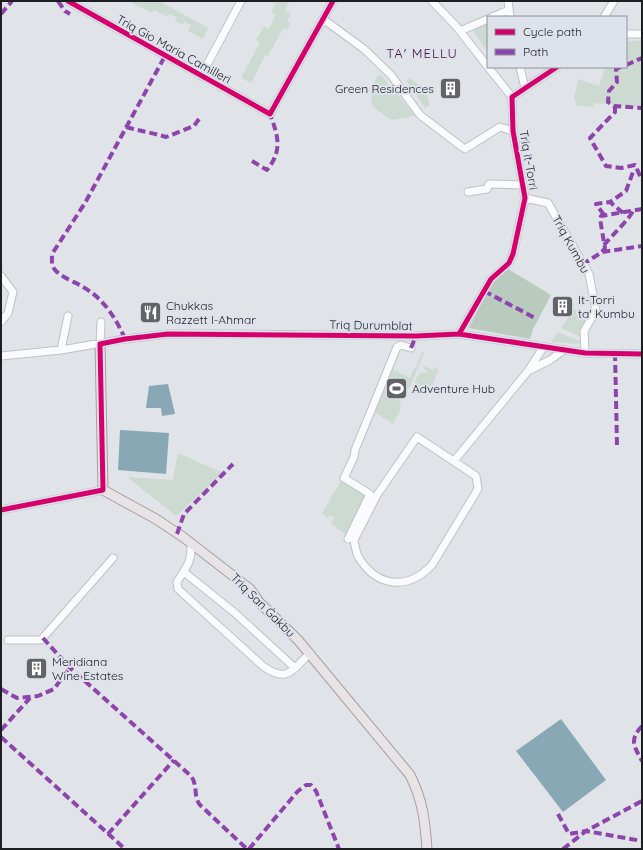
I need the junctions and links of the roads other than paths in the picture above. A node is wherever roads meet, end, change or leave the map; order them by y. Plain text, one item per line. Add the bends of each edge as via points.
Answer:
1 (68, 1) edge
2 (333, 1) edge
3 (432, 1) edge
4 (508, 1) edge
5 (614, 1) edge
6 (238, 2) edge
7 (509, 13) edge
8 (496, 16) edge
9 (605, 16) edge
10 (323, 19) junction
11 (487, 19) edge
12 (460, 31) junction
13 (627, 34) edge
14 (642, 34) edge
15 (487, 66) edge
16 (489, 68) edge
17 (520, 68) edge
18 (555, 68) edge
19 (201, 76) junction
20 (524, 88) junction
21 (512, 97) junction
22 (513, 131) junction
23 (523, 185) junction
24 (468, 192) dead end
25 (525, 198) junction
26 (1, 276) edge
27 (68, 316) dead end
28 (1, 322) edge
29 (101, 322) dead end
30 (459, 334) junction
31 (100, 344) junction
32 (411, 348) dead end
33 (542, 348) junction
34 (61, 350) junction
35 (564, 350) junction
36 (585, 353) junction
37 (642, 354) edge
38 (1, 356) edge
39 (528, 371) junction
40 (454, 461) junction
41 (103, 490) junction
42 (1, 510) edge
43 (348, 539) dead end
44 (191, 543) junction
45 (113, 558) dead end
46 (184, 572) junction
47 (8, 640) dead end
48 (310, 653) junction
49 (295, 668) junction
50 (427, 849) edge

1 - 19 street, Triq Gio Maria Camilleri
2 - 10 street
3 - 12 street
4 - 7 street
5 - 9 street
6 - 19 street
7 - 8 street
10 - 19 street, Triq Gio Maria Camilleri via 270,114
10 - 22 street via 369,54 391,75 420,115 457,138 464,148 500,127
11 - 12 street
12 - 15 street
13 - 14 street
16 - 21 street
17 - 20 street
18 - 20 street
20 - 21 street
21 - 22 street, Triq it-Torri
22 - 23 street, Triq it-Torri
23 - 24 street via 489,184 487,189
23 - 25 street, Triq it-Torri
25 - 30 street, Triq it-Torri via 512,258 491,279
25 - 36 street, Triq Kumbu via 548,203 589,274 596,311 584,331
26 - 28 street via 13,292 8,313
27 - 34 street
29 - 31 street
30 - 31 street, Triq Durumblat via 168,334
30 - 33 street, Triq Durumblat
31 - 34 street, Triq Durumblat
31 - 41 main road
32 - 43 street via 401,345 397,347 344,478 370,494
33 - 35 street, Triq Durumblat
33 - 39 street
34 - 38 street, Triq Durumblat
35 - 36 street, Triq Durumblat
35 - 39 street
36 - 37 street, Triq Durumblat
39 - 40 street
40 - 40 street via 476,476 478,489 432,565 409,581 394,583 380,579 358,557 354,540 377,495 418,437
41 - 42 street
41 - 44 main road, Triq San Ġakbu via 156,519
44 - 46 street via 192,557
44 - 48 main road, Triq San Ġakbu via 250,589 259,602
45 - 47 street via 41,640
46 - 49 street
46 - 49 street via 177,582 178,588 264,667 283,676
48 - 49 street
48 - 50 main road, Triq San Ġakbu via 410,775 424,810

